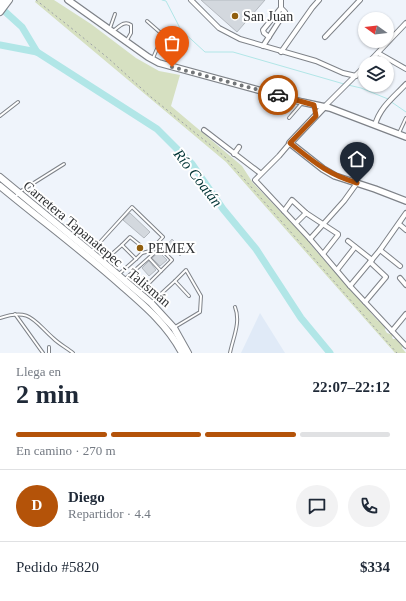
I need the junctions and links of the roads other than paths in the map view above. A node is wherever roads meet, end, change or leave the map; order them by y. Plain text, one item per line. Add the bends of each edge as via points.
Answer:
1 (3, 0) edge
2 (9, 0) edge
3 (68, 0) edge
4 (191, 0) edge
5 (281, 0) edge
6 (319, 0) edge
7 (360, 0) edge
8 (0, 4) edge
9 (281, 8) junction
10 (0, 12) edge
11 (115, 14) dead end
12 (147, 21) dead end
13 (406, 23) edge
14 (111, 30) junction
15 (269, 37) junction
16 (325, 37) dead end
17 (126, 41) junction
18 (263, 46) junction
19 (281, 52) junction
20 (378, 53) junction
21 (375, 56) edge
22 (152, 60) junction
23 (406, 69) edge
24 (356, 76) joint
25 (406, 84) edge
26 (18, 102) dead end
27 (302, 102) junction
28 (314, 105) junction
29 (324, 107) junction
30 (0, 116) edge
31 (316, 116) junction
32 (289, 118) dead end
33 (406, 118) edge
34 (375, 125) junction
35 (204, 130) dead end
36 (398, 134) junction
37 (406, 137) edge
38 (290, 143) junction
39 (239, 147) dead end
40 (234, 154) junction
41 (64, 164) dead end
42 (260, 174) junction
43 (0, 177) edge
44 (357, 183) junction
45 (0, 186) edge
46 (17, 196) junction
47 (406, 201) edge
48 (284, 211) junction
49 (306, 213) junction
50 (406, 213) edge
51 (296, 223) junction
52 (323, 224) junction
53 (399, 224) junction
54 (406, 230) edge
55 (310, 239) junction
56 (348, 241) dead end
57 (122, 245) junction
58 (355, 247) junction
59 (380, 250) junction
60 (142, 253) junction
61 (89, 254) junction
62 (323, 254) junction
63 (149, 258) junction
64 (136, 259) junction
65 (371, 261) junction
66 (101, 264) junction
67 (400, 266) dead end
68 (337, 270) junction
69 (161, 271) junction
70 (116, 277) junction
71 (400, 278) dead end
72 (175, 281) junction
73 (122, 282) junction
74 (406, 285) edge
75 (350, 286) junction
76 (137, 295) junction
77 (189, 296) dead end
78 (365, 302) junction
79 (148, 306) junction
80 (235, 308) dead end
81 (15, 314) junction
82 (406, 314) edge
83 (0, 318) edge
84 (174, 328) junction
85 (392, 330) junction
86 (179, 342) junction
87 (406, 346) edge
88 (49, 347) dead end
89 (43, 353) edge
90 (49, 353) edge
91 (73, 353) edge
92 (182, 353) edge
93 (188, 353) edge
94 (230, 353) edge

1 - 8 highway
2 - 10 highway
3 - 14 main road
4 - 18 street via 219,28 240,39
5 - 9 street
6 - 19 street
7 - 16 street
9 - 15 street via 285,12
9 - 15 street via 264,30
11 - 14 lane
12 - 22 lane via 163,35
13 - 20 street
14 - 17 main road
14 - 17 lane via 129,23 132,28
15 - 18 street
17 - 22 main road
18 - 19 street
19 - 24 street via 316,61
20 - 21 street
20 - 23 street
22 - 27 main road
24 - 29 street
25 - 34 street via 386,104
26 - 30 lane
27 - 28 main road
27 - 32 lane
28 - 29 main road
28 - 31 main road
29 - 31 main road
29 - 34 main road
31 - 38 main road
33 - 36 lane
34 - 36 main road
35 - 40 street
36 - 37 main road
38 - 42 street
38 - 44 main road via 329,173
39 - 40 street
40 - 42 street
41 - 46 lane
42 - 48 street via 255,180
43 - 46 highway, Carretera Tapanatepec - Talismán
44 - 47 main road
44 - 52 street
45 - 46 highway, Carretera Tapanatepec - Talismán
46 - 61 highway, Carretera Tapanatepec - Talismán
48 - 49 street via 292,200
48 - 51 street
49 - 51 street
49 - 52 street
50 - 53 street
51 - 55 street
52 - 55 street
52 - 62 street via 338,236
53 - 54 street
53 - 59 street
55 - 62 street
56 - 58 street
57 - 60 lane via 130,237 140,245
57 - 64 lane
57 - 66 lane
58 - 65 street
58 - 68 street
59 - 65 street
59 - 67 street
60 - 61 lane via 150,251 163,237 132,207
60 - 64 lane
61 - 66 highway, Carretera Tapanatepec - Talismán
62 - 68 street
63 - 69 lane
63 - 69 lane via 160,248 172,260
63 - 73 lane
64 - 70 lane
65 - 75 street
65 - 78 street via 386,277
66 - 70 highway, Carretera Tapanatepec - Talismán
68 - 75 street
69 - 76 lane
70 - 73 highway, Carretera Tapanatepec - Talismán
71 - 74 street
72 - 77 lane
72 - 79 lane
72 - 84 lane via 186,270 201,296 200,312
73 - 76 highway, Carretera Tapanatepec - Talismán
75 - 78 street
76 - 79 highway, Carretera Tapanatepec - Talismán
78 - 85 street
79 - 84 highway, Carretera Tapanatepec - Talismán
79 - 86 highway, Carretera Tapanatepec - Talismán
80 - 94 lane via 236,331
81 - 83 lane
81 - 89 lane
81 - 91 lane via 29,316 53,339
82 - 85 street
84 - 86 highway, Carretera Tapanatepec - Talismán
85 - 87 street
86 - 92 highway, Carretera Tapanatepec - Talismán
86 - 93 highway, Carretera Tapanatepec - Talismán
88 - 90 lane

